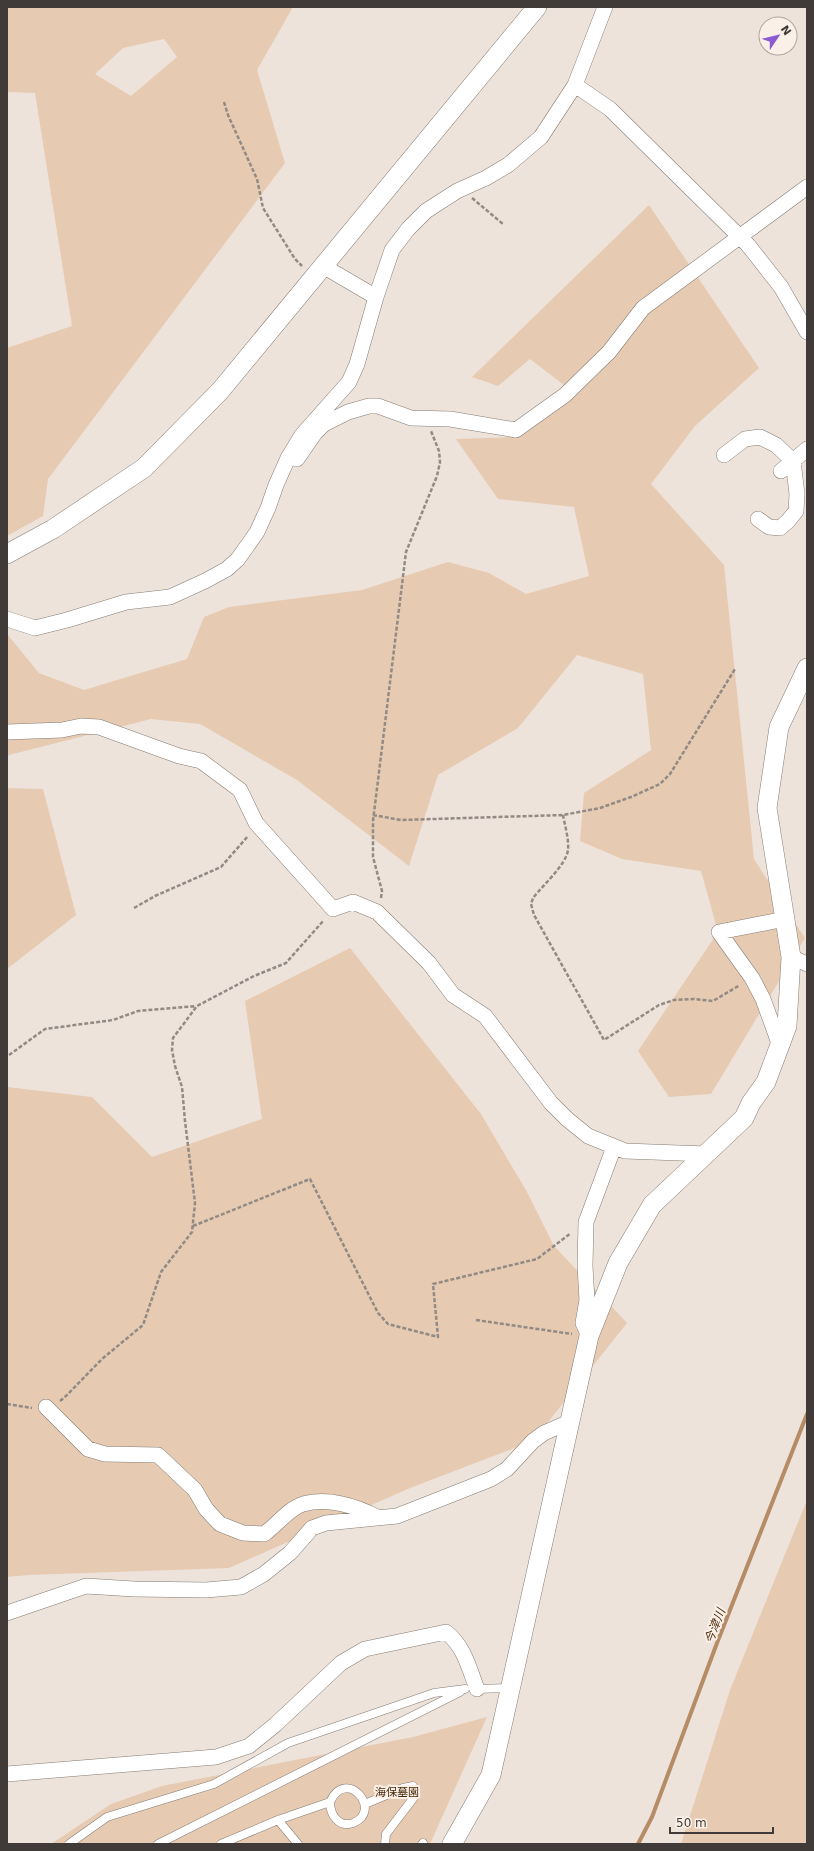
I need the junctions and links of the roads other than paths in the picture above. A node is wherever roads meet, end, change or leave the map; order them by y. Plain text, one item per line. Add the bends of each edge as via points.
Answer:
1 (537, 7) edge
2 (605, 7) edge
3 (575, 85) junction
4 (807, 186) edge
5 (739, 236) junction
6 (318, 272) junction
7 (376, 297) junction
8 (807, 332) edge
9 (807, 449) edge
10 (724, 455) dead end
11 (793, 461) junction
12 (781, 471) dead end
13 (276, 484) junction
14 (758, 519) dead end
15 (7, 554) edge
16 (7, 619) edge
17 (807, 668) edge
18 (7, 732) edge
19 (785, 920) junction
20 (799, 960) edge
21 (780, 1046) junction
22 (614, 1147) junction
23 (707, 1154) junction
24 (589, 1336) junction
25 (46, 1407) road end
26 (569, 1422) junction
27 (377, 1517) junction
28 (7, 1613) edge
29 (510, 1688) junction
30 (471, 1689) junction
31 (7, 1774) edge
32 (330, 1802) junction
33 (365, 1804) junction
34 (278, 1820) junction
35 (69, 1844) edge
36 (158, 1844) edge
37 (221, 1844) edge
38 (298, 1844) edge
39 (385, 1844) edge
40 (452, 1844) edge

1 - 6 street
2 - 3 street
3 - 5 street via 610,109
3 - 7 street via 541,137 524,154 426,211 408,229 392,250
4 - 5 street
5 - 8 street via 781,287
5 - 13 street via 643,308 609,352 564,395 516,430 450,419 410,418 378,406 370,406 324,424
6 - 7 street
6 - 15 street via 220,391 144,468 53,529
7 - 13 street via 357,364 349,382 302,435
9 - 11 street
10 - 11 street via 745,438 760,437 776,445
11 - 12 street
11 - 14 street via 797,494 796,511 780,528 769,527
13 - 16 street via 268,508 248,546 227,569 205,581 170,597 126,602 35,628
17 - 19 street via 779,727 767,808
18 - 22 street via 99,727 201,762 240,790 256,823 333,909 353,902 377,912 429,963 453,996 485,1016 536,1084 567,1119 588,1136
19 - 20 street
19 - 21 street via 718,932 743,963 754,982
20 - 21 street via 787,1026
21 - 23 street via 766,1082 744,1118
22 - 23 street via 625,1151
22 - 24 street via 586,1222 587,1300 583,1323
23 - 24 street via 652,1205 618,1263
24 - 26 street
25 - 27 street via 88,1449 105,1454 158,1455 195,1490 206,1509 220,1524 243,1532 264,1534 302,1504 327,1502 362,1509
26 - 27 street via 533,1441 507,1469 491,1479 397,1516
26 - 29 street
27 - 28 street via 326,1523 312,1528 290,1553 264,1574 241,1587 206,1590 86,1586
29 - 30 lane
29 - 40 street via 490,1775
30 - 31 street via 463,1651 446,1632 365,1649 340,1663 275,1726 249,1746 216,1757
30 - 35 lane via 434,1692 288,1743 214,1784 107,1817
30 - 36 lane
32 - 33 lane via 338,1791 352,1789 362,1797
32 - 33 lane via 332,1816 344,1824 357,1822 365,1811
32 - 34 lane
33 - 39 lane via 413,1786 415,1796 386,1834
34 - 37 lane
34 - 38 lane

